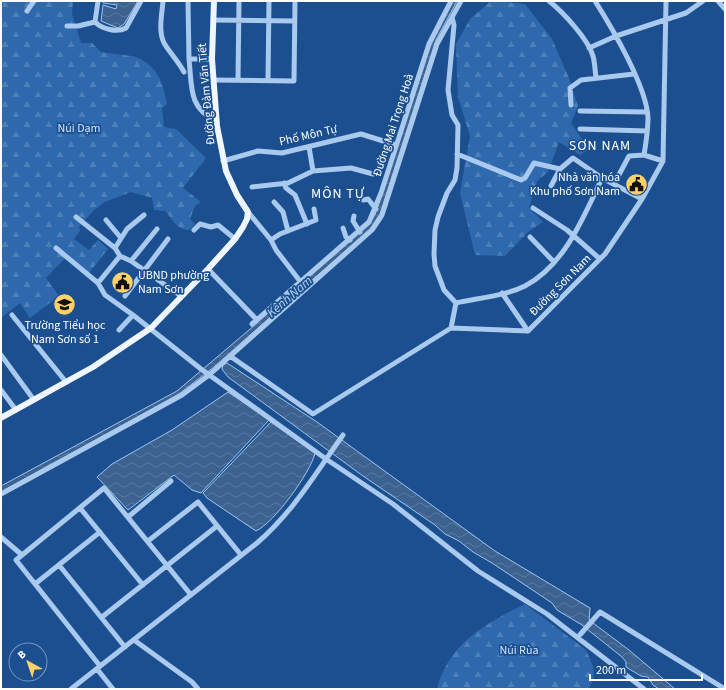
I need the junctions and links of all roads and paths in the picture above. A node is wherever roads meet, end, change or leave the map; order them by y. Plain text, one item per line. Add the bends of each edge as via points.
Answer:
1 (34, 1) edge
2 (98, 1) edge
3 (141, 1) edge
4 (163, 1) edge
5 (214, 1) edge
6 (239, 1) edge
7 (269, 1) edge
8 (295, 1) edge
9 (451, 1) edge
10 (460, 1) edge
11 (549, 1) edge
12 (595, 1) edge
13 (666, 1) edge
14 (703, 1) edge
15 (718, 1) edge
16 (188, 2) edge
17 (725, 9) edge
18 (27, 11) dead end
19 (452, 17) junction
20 (213, 20) junction
21 (238, 20) junction
22 (664, 20) junction
23 (268, 21) junction
24 (294, 21) junction
25 (95, 22) junction
26 (67, 26) dead end
27 (616, 36) junction
28 (590, 48) junction
29 (189, 59) junction
30 (212, 59) junction
31 (184, 72) dead end
32 (634, 74) junction
33 (596, 78) junction
34 (213, 80) junction
35 (238, 80) junction
36 (268, 80) junction
37 (571, 106) dead end
38 (580, 111) dead end
39 (647, 112) junction
40 (216, 120) junction
41 (580, 130) dead end
42 (647, 131) junction
43 (396, 145) junction
44 (309, 147) junction
45 (457, 154) junction
46 (644, 155) junction
47 (223, 161) junction
48 (663, 161) junction
49 (560, 169) junction
50 (313, 171) junction
51 (373, 174) dead end
52 (602, 178) junction
53 (284, 183) junction
54 (614, 184) junction
55 (551, 186) dead end
56 (252, 187) dead end
57 (642, 199) junction
58 (363, 200) dead end
59 (274, 202) dead end
60 (533, 208) dead end
61 (314, 209) dead end
62 (376, 209) junction
63 (248, 212) junction
64 (144, 215) dead end
65 (354, 216) dead end
66 (76, 217) dead end
67 (106, 220) dead end
68 (307, 224) junction
69 (343, 228) dead end
70 (157, 229) dead end
71 (194, 230) dead end
72 (288, 231) junction
73 (360, 232) junction
74 (530, 237) dead end
75 (572, 237) junction
76 (121, 238) junction
77 (168, 239) dead end
78 (235, 239) junction
79 (271, 240) junction
80 (350, 240) junction
81 (56, 248) dead end
82 (115, 248) junction
83 (120, 256) junction
84 (600, 259) junction
85 (131, 261) junction
86 (554, 262) junction
87 (208, 269) junction
88 (144, 270) junction
89 (98, 283) junction
90 (301, 283) junction
91 (306, 289) junction
92 (502, 293) junction
93 (125, 296) dead end
94 (181, 296) junction
95 (456, 303) junction
96 (12, 315) dead end
97 (134, 315) junction
98 (257, 320) junction
99 (252, 324) dead end
100 (151, 328) junction
101 (451, 328) junction
102 (119, 330) dead end
103 (528, 331) junction
104 (1, 355) edge
105 (230, 356) junction
106 (209, 375) junction
107 (66, 382) junction
108 (1, 390) edge
109 (34, 400) junction
110 (16, 410) junction
111 (1, 418) edge
112 (343, 435) dead end
113 (327, 458) junction
114 (171, 481) dead end
115 (1, 494) edge
116 (80, 508) junction
117 (128, 517) junction
118 (217, 526) junction
119 (100, 532) junction
120 (1, 537) edge
121 (148, 542) junction
122 (22, 555) junction
123 (241, 555) junction
124 (59, 565) junction
125 (167, 565) junction
126 (35, 584) junction
127 (142, 585) junction
128 (191, 594) junction
129 (102, 618) junction
130 (578, 637) junction
131 (134, 640) junction
132 (125, 647) junction
133 (99, 667) junction
134 (71, 689) edge
135 (113, 689) edge
136 (198, 689) edge
137 (644, 689) edge
138 (725, 689) edge

1 - 18 street
2 - 25 street
3 - 25 street via 124,30 116,31
4 - 31 street via 161,31 164,41
5 - 20 main road, Đường Đàm Văn Tiết
6 - 21 street
7 - 23 street
8 - 24 street
9 - 43 street, Đường Mai Trọng Hoà via 429,44
10 - 19 street
11 - 28 street
12 - 27 street
13 - 22 street, Đường Sơn Nam
14 - 22 street via 690,11
15 - 17 street
16 - 29 street
19 - 45 street via 454,25 448,90 452,115 458,126
19 - 91 street via 434,52 380,221 368,235
20 - 21 street
20 - 30 main road, Đường Đàm Văn Tiết
21 - 23 street
21 - 35 street
22 - 27 street
22 - 48 street, Đường Sơn Nam
23 - 24 street
23 - 36 street
24 - 36 street via 294,81
25 - 26 street
27 - 28 street
27 - 32 street
28 - 33 street
29 - 30 street
29 - 40 street via 195,103 201,112
30 - 34 main road, Đường Đàm Văn Tiết
32 - 33 street
32 - 39 street
33 - 37 street via 581,80 572,86 569,92
34 - 35 street
34 - 40 main road, Đường Đàm Văn Tiết
35 - 36 street
38 - 39 street
39 - 42 street
40 - 47 main road, Đường Đàm Văn Tiết
41 - 42 street
42 - 46 street
43 - 44 street, Phố Môn Tự via 361,134
43 - 62 street, Đường Mai Trọng Hoà
44 - 47 street, Phố Môn Tự via 282,154 258,151
44 - 50 street
45 - 49 street via 521,180 534,163
45 - 95 street via 455,180 446,193 435,230 434,254 444,290
46 - 48 street
46 - 54 street via 629,156
47 - 63 main road, Đường Đàm Văn Tiết via 230,181
48 - 57 street, Đường Sơn Nam
49 - 52 street via 574,158
49 - 55 street
50 - 51 street via 351,168
50 - 53 street
52 - 54 street
52 - 75 street
53 - 56 street
53 - 68 street via 295,195
54 - 57 street
57 - 84 street, Đường Sơn Nam
58 - 62 street via 368,199
59 - 72 street via 283,212
60 - 75 street via 567,230
61 - 68 street via 316,220
62 - 73 street, Đường Mai Trọng Hoà
63 - 78 main road via 247,219
63 - 79 street
64 - 76 street via 127,229
65 - 73 street via 353,221
66 - 82 street
67 - 76 street
68 - 72 street
69 - 80 street
70 - 85 street
71 - 78 street via 200,224 211,227 218,225
72 - 79 street
73 - 80 street, Đường Mai Trọng Hoà
74 - 86 street
75 - 84 street
75 - 86 street
76 - 82 street
77 - 88 street
78 - 87 main road
79 - 90 street
80 - 90 street, Đường Mai Trọng Hoà
81 - 89 street
82 - 83 street
83 - 85 street
83 - 89 street
84 - 103 street, Đường Sơn Nam
85 - 88 street
86 - 92 street via 523,287
87 - 94 main road
87 - 98 street
88 - 93 street
88 - 94 street
89 - 97 street via 105,295
90 - 91 street
90 - 98 street, Đường Mai Trọng Hoà
91 - 105 street
92 - 95 street
92 - 103 street
94 - 100 main road
95 - 101 street
96 - 107 street
97 - 100 street
97 - 102 street
98 - 99 street, Đường Mai Trọng Hoà
100 - 106 street
100 - 107 main road
101 - 103 street, Đường Sơn Nam
101 - 105 street via 313,414
104 - 109 street
105 - 106 street
106 - 113 street
106 - 115 street via 176,399
107 - 109 main road
108 - 110 street
109 - 110 main road
110 - 111 main road
112 - 113 street
113 - 123 street via 286,515
113 - 130 street via 392,504 478,571 547,614
114 - 117 street
116 - 117 street via 104,488
116 - 119 street
116 - 122 street
117 - 121 street
118 - 121 street via 198,502
118 - 123 street
118 - 125 street
119 - 124 street
119 - 127 street
120 - 122 street
121 - 125 street
122 - 126 street via 16,560
123 - 128 street
124 - 126 street
124 - 129 street
125 - 127 street
125 - 128 street
126 - 133 street
127 - 129 street
128 - 131 street
129 - 132 street
130 - 137 street
130 - 138 street via 600,612
131 - 132 street
131 - 136 street
132 - 133 street
133 - 134 street
133 - 135 street

